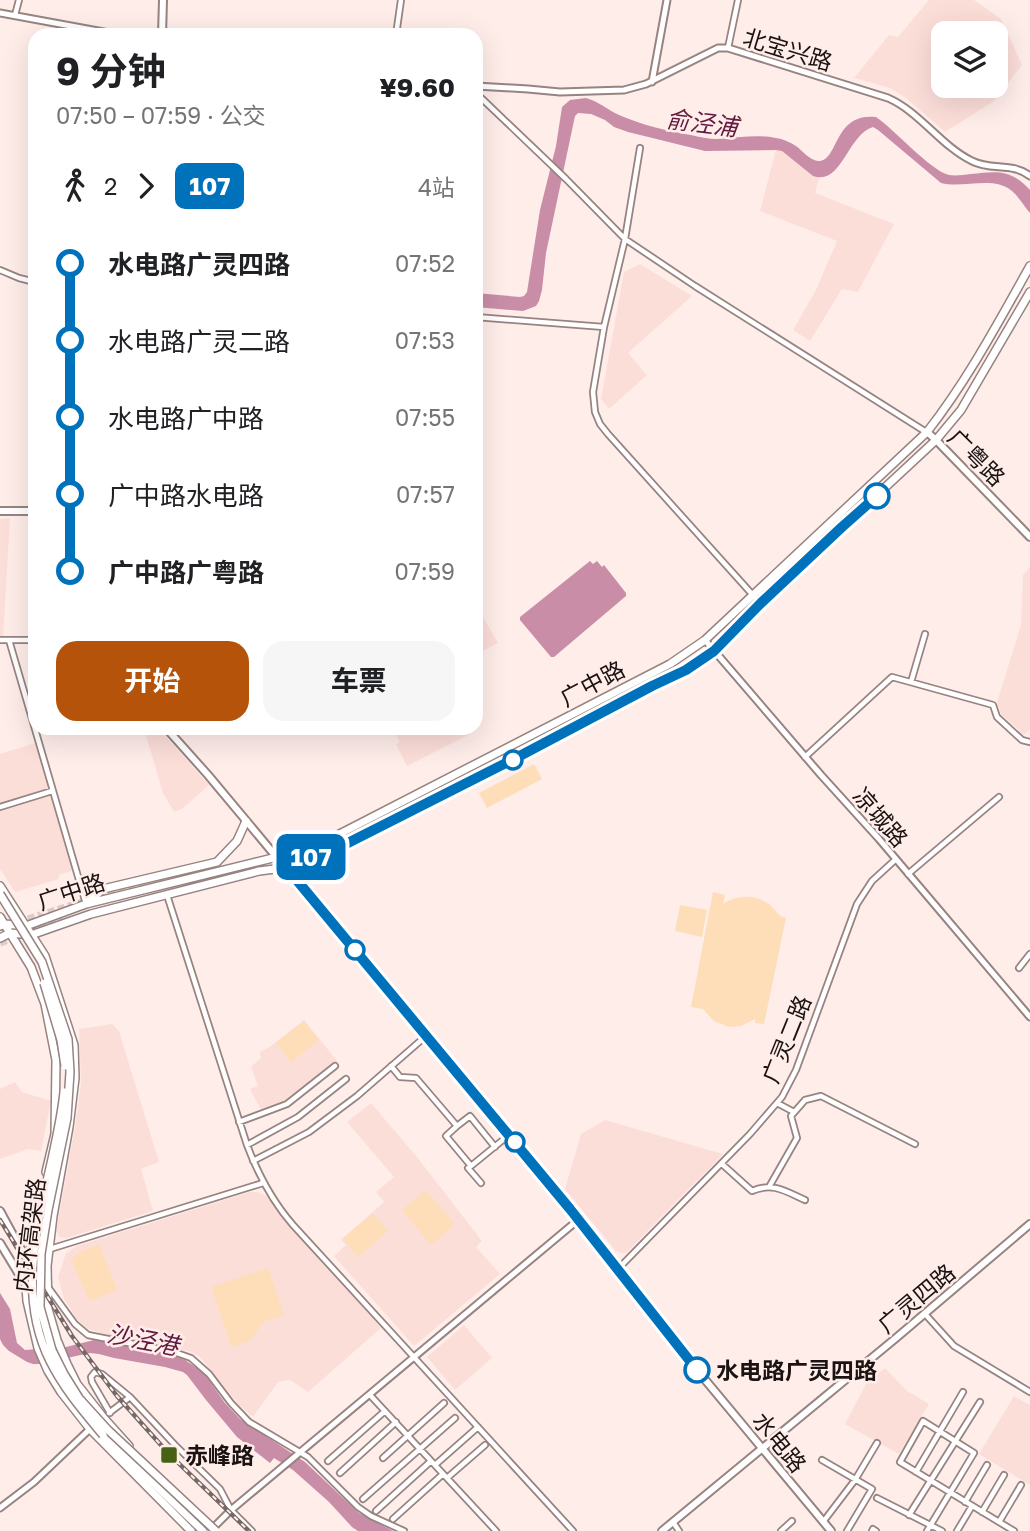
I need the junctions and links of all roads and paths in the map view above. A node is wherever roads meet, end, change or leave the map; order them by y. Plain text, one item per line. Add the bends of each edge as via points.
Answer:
1 (19, 0) edge
2 (163, 0) edge
3 (401, 0) edge
4 (667, 0) edge
5 (738, 0) edge
6 (0, 13) edge
7 (15, 15) junction
8 (83, 28) edge
9 (162, 28) edge
10 (397, 28) edge
11 (728, 48) junction
12 (652, 82) junction
13 (483, 86) edge
14 (483, 100) edge
15 (640, 148) dead end
16 (1030, 176) edge
17 (625, 239) junction
18 (1030, 266) edge
19 (0, 270) edge
20 (28, 280) edge
21 (1030, 292) edge
22 (483, 318) edge
23 (604, 327) junction
24 (927, 432) junction
25 (936, 440) junction
26 (0, 511) edge
27 (28, 511) edge
28 (1030, 537) edge
29 (753, 595) junction
30 (761, 603) junction
31 (925, 634) dead end
32 (0, 640) edge
33 (9, 640) junction
34 (28, 640) edge
35 (705, 640) junction
36 (714, 651) junction
37 (911, 682) junction
38 (28, 707) edge
39 (1030, 733) edge
40 (36, 735) edge
41 (172, 735) edge
42 (1022, 740) junction
43 (1030, 742) edge
44 (805, 757) junction
45 (52, 791) junction
46 (999, 797) dead end
47 (0, 807) edge
48 (246, 821) junction
49 (277, 857) junction
50 (895, 860) junction
51 (260, 861) junction
52 (285, 866) junction
53 (908, 874) junction
54 (165, 880) tunnel mouth
55 (0, 886) edge
56 (0, 894) edge
57 (167, 895) junction
58 (0, 903) edge
59 (86, 904) junction
60 (133, 904) junction
61 (0, 917) edge
62 (63, 920) tunnel mouth
63 (3, 925) edge
64 (26, 926) junction
65 (10, 933) junction
66 (31, 934) junction
67 (0, 938) edge
68 (1030, 954) edge
69 (1019, 968) dead end
70 (1030, 1017) edge
71 (426, 1036) junction
72 (335, 1066) dead end
73 (391, 1066) junction
74 (346, 1079) dead end
75 (777, 1103) junction
76 (794, 1112) junction
77 (239, 1122) junction
78 (457, 1126) junction
79 (509, 1135) junction
80 (915, 1144) dead end
81 (247, 1145) junction
82 (495, 1147) junction
83 (253, 1161) junction
84 (722, 1164) junction
85 (471, 1166) junction
86 (263, 1183) junction
87 (481, 1183) dead end
88 (769, 1187) junction
89 (804, 1200) dead end
90 (0, 1210) edge
91 (578, 1220) junction
92 (1030, 1224) edge
93 (0, 1236) edge
94 (0, 1243) edge
95 (49, 1249) junction
96 (29, 1262) junction
97 (618, 1270) junction
98 (26, 1283) junction
99 (47, 1286) junction
100 (48, 1309) junction
101 (925, 1314) junction
102 (51, 1320) junction
103 (415, 1358) junction
104 (963, 1392) dead end
105 (1030, 1392) edge
106 (370, 1395) junction
107 (130, 1397) junction
108 (980, 1402) dead end
109 (443, 1403) dead end
110 (385, 1410) junction
111 (106, 1415) junction
112 (455, 1418) dead end
113 (396, 1422) junction
114 (478, 1427) junction
115 (90, 1429) junction
116 (939, 1432) junction
117 (408, 1435) junction
118 (955, 1441) junction
119 (877, 1443) dead end
120 (485, 1445) dead end
121 (419, 1448) junction
122 (762, 1448) junction
123 (299, 1454) junction
124 (383, 1458) dead end
125 (822, 1460) dead end
126 (328, 1461) dead end
127 (433, 1463) junction
128 (988, 1465) dead end
129 (916, 1472) junction
130 (340, 1473) dead end
131 (1004, 1475) dead end
132 (445, 1476) junction
133 (855, 1480) junction
134 (930, 1481) junction
135 (1021, 1485) dead end
136 (950, 1493) junction
137 (877, 1498) dead end
138 (363, 1499) dead end
139 (965, 1502) junction
140 (972, 1506) junction
141 (0, 1508) edge
142 (231, 1510) junction
143 (376, 1511) dead end
144 (982, 1512) junction
145 (909, 1515) junction
146 (393, 1519) dead end
147 (792, 1521) dead end
148 (673, 1522) junction
149 (823, 1522) junction
150 (999, 1522) junction
151 (930, 1525) junction
152 (216, 1530) edge
153 (191, 1531) edge
154 (200, 1531) edge
155 (252, 1531) edge
156 (404, 1531) edge
157 (496, 1531) edge
158 (573, 1531) edge
159 (662, 1531) edge
160 (679, 1531) edge
161 (781, 1531) edge
162 (831, 1531) edge
163 (847, 1531) edge
164 (927, 1531) edge
165 (942, 1531) edge
166 (957, 1531) edge
167 (1014, 1531) edge

1 - 7 street
2 - 9 main road
3 - 10 street
4 - 12 street
5 - 11 street
6 - 7 street
7 - 8 street
11 - 12 street, 北宝兴路 via 714,50
11 - 16 street, 北宝兴路 via 888,98 972,161 1018,168
12 - 13 street, 北宝兴路 via 624,90 570,92
14 - 17 street
15 - 17 street
17 - 23 street
17 - 24 street
18 - 24 main road, 广中路 via 990,338
19 - 20 street
21 - 25 main road, 广中路 via 961,410
22 - 23 street
23 - 29 street via 593,392 600,424
24 - 25 main road, 广粤路
24 - 29 main road, 广中路
25 - 28 main road, 广粤路
25 - 30 main road, 广中路
26 - 27 main road
29 - 30 street
29 - 35 main road, 广中路
30 - 36 main road, 广中路
31 - 37 street
32 - 33 street
33 - 34 street
33 - 38 street
35 - 36 street, 凉城路
35 - 49 main road, 广中路 via 628,686 324,842
36 - 44 street, 凉城路
36 - 52 main road, 广中路 via 686,670 334,850
37 - 42 street via 993,705 997,717
37 - 44 street via 892,677
39 - 42 street
40 - 45 street
41 - 48 main road, 水电路
42 - 43 street
44 - 50 street, 凉城路
45 - 47 street
45 - 59 street
46 - 53 street
48 - 49 main road, 水电路
48 - 59 main road via 237,841 217,862 103,890
49 - 51 main road, 广中路
49 - 52 main road, 水电路
50 - 53 street, 凉城路
50 - 75 street, 广灵二路 via 872,881 857,904 796,1070
51 - 54 main road
51 - 59 main road, 广中路
52 - 57 main road, 广中路
52 - 71 main road, 水电路
53 - 70 street, 凉城路
55 - 64 main road
56 - 152 main road, 内环高架路, bridge via 42,962 68,1039 67,1118 41,1254 40,1307 45,1331 79,1398
57 - 60 main road, 广中路
57 - 77 street
58 - 154 main road, 内环高架路, bridge via 39,968 66,1070 62,1116 33,1251 33,1305 41,1338 74,1402
59 - 64 main road, 广中路
60 - 62 main road via 106,906
60 - 66 main road, 广中路
61 - 63 main road
63 - 64 main road
63 - 65 main road
64 - 66 main road
65 - 66 main road
65 - 67 main road
65 - 96 main road via 31,967 45,1004 56,1060 55,1134
66 - 95 main road via 45,956 74,1045 69,1127
68 - 69 street
71 - 73 street
71 - 79 main road, 水电路
72 - 77 street via 287,1104
73 - 78 street via 400,1077 416,1077
73 - 83 street via 309,1132
74 - 81 street via 298,1116
75 - 76 street
75 - 84 street, 广灵二路
76 - 80 street via 805,1100 821,1096
76 - 88 street via 797,1138
77 - 81 street
78 - 82 street via 470,1116
78 - 85 street via 446,1136
79 - 82 street
79 - 91 main road, 水电路
81 - 83 street
82 - 85 street
83 - 86 street
84 - 88 street via 752,1191
84 - 97 street, 广灵二路
85 - 87 street via 468,1168
86 - 95 street
86 - 103 street via 286,1217
88 - 89 street
90 - 96 main road
91 - 97 main road, 水电路
91 - 103 street
92 - 101 main road, 广灵四路
93 - 98 main road
94 - 98 main road
95 - 99 main road
96 - 98 main road
96 - 99 main road
97 - 122 main road, 水电路
98 - 100 main road
98 - 102 main road
98 - 115 main road via 29,1315 48,1371
99 - 100 main road
99 - 123 street via 75,1324 92,1337 191,1358 249,1422
100 - 102 main road
101 - 105 street via 954,1346
101 - 122 main road, 广灵四路
102 - 111 main road via 78,1384
103 - 106 street
103 - 114 street
104 - 116 street
106 - 110 street
106 - 123 street
107 - 111 street
107 - 111 street via 100,1372 93,1373 92,1382
107 - 142 street via 220,1489
108 - 118 street
109 - 117 street
110 - 113 street
110 - 126 street
111 - 115 street
111 - 152 main road via 126,1442
112 - 121 street
113 - 117 street
113 - 130 street
114 - 127 street
114 - 158 street
115 - 141 street
115 - 153 main road
116 - 118 street
116 - 129 street
116 - 129 street via 923,1422 900,1462
117 - 121 street
117 - 124 street
118 - 134 street
118 - 136 street via 974,1453
119 - 133 street
120 - 132 street
121 - 127 street
121 - 138 street
122 - 148 main road, 广灵四路
122 - 149 main road, 水电路
123 - 142 street
123 - 156 street via 311,1460 358,1507
125 - 133 street
127 - 132 street
127 - 143 street
128 - 139 street
129 - 134 street
131 - 144 street
132 - 146 street
132 - 157 street
133 - 149 street
133 - 163 street via 872,1489
134 - 136 street
134 - 145 street
135 - 150 street
136 - 139 street
136 - 151 street
137 - 145 street
139 - 140 street
140 - 144 street
140 - 166 street
142 - 152 street
142 - 155 street
144 - 150 street
145 - 151 street
147 - 161 street
148 - 159 main road, 广灵四路
148 - 160 street
149 - 162 main road, 水电路
150 - 167 street
151 - 164 street
151 - 165 street

